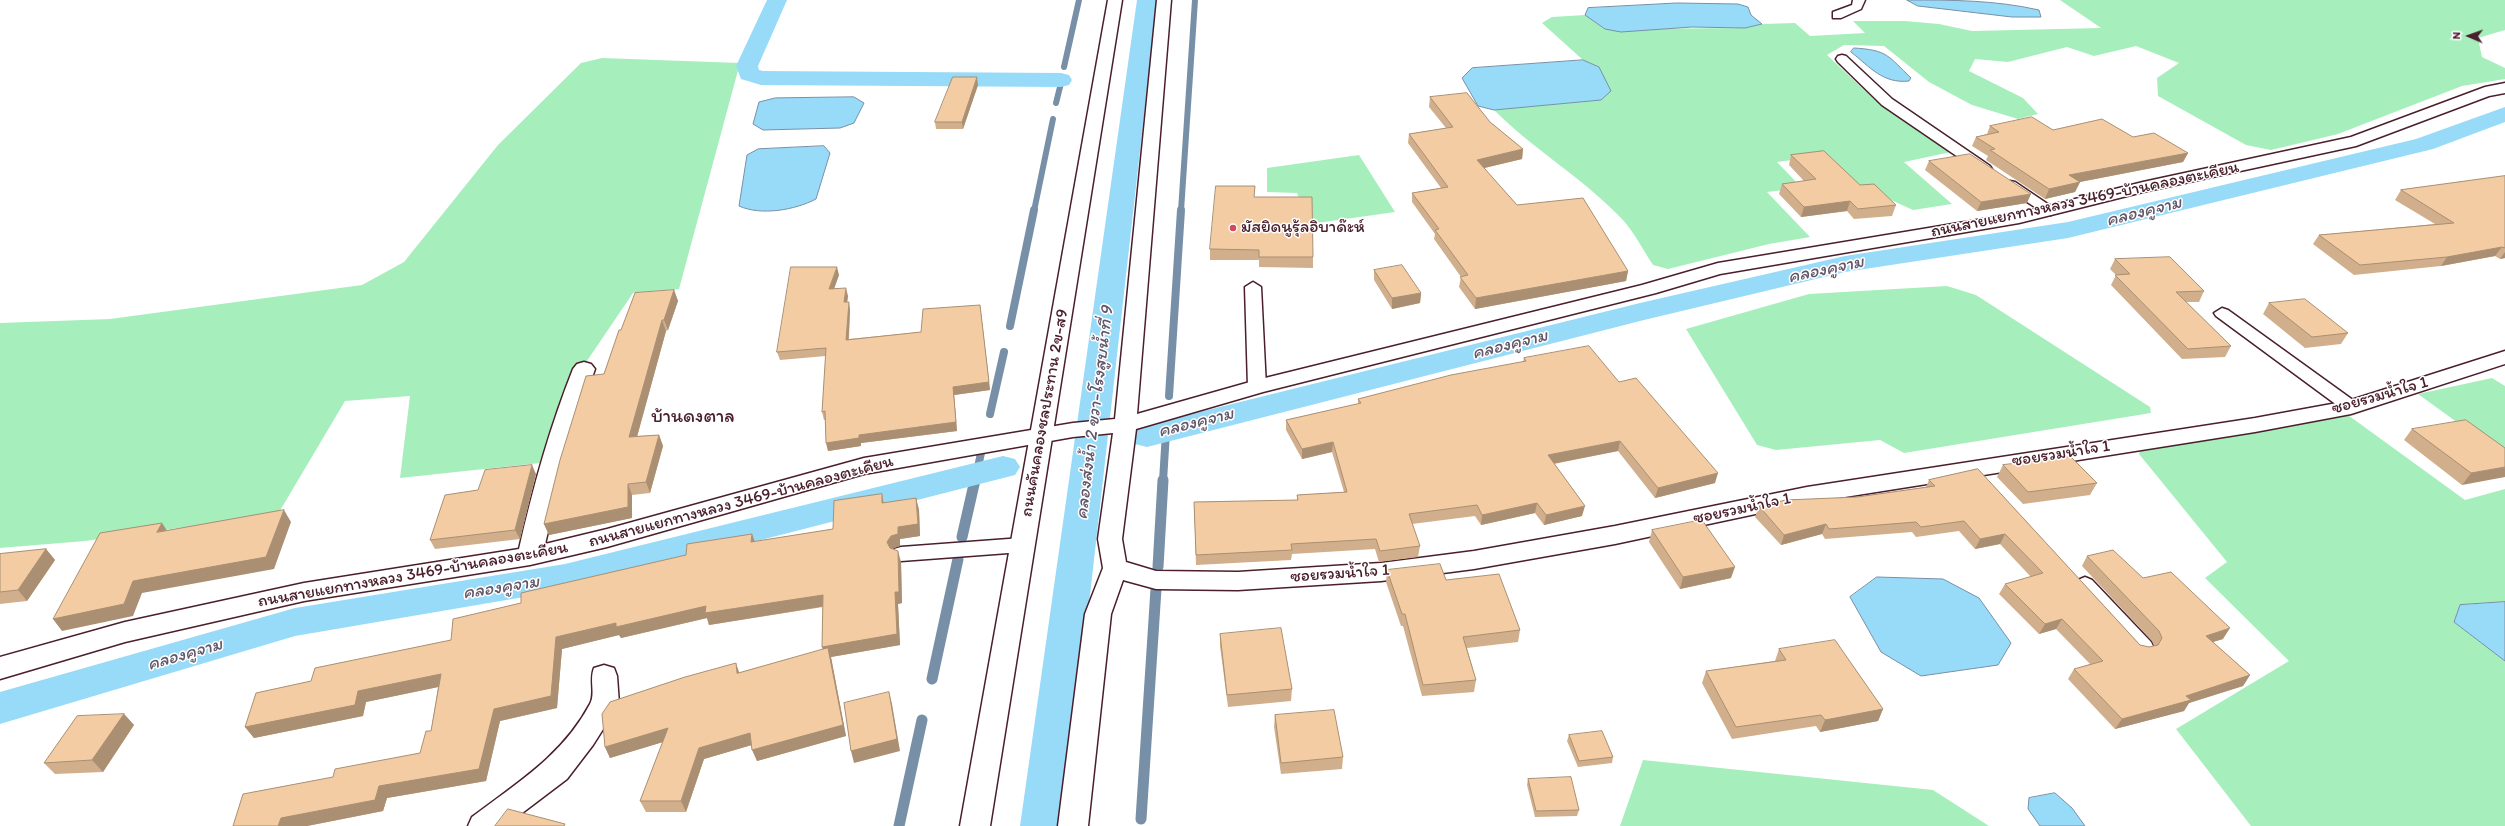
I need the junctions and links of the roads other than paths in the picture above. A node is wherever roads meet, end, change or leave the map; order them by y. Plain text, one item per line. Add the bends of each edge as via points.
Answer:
1 (1115, 0) edge
2 (1164, 0) edge
3 (1859, 0) edge
4 (1837, 15) dead end
5 (1842, 59) dead end
6 (2505, 88) edge
7 (2051, 211) junction
8 (1253, 287) dead end
9 (2222, 313) dead end
10 (2505, 357) edge
11 (584, 369) dead end
12 (1257, 387) junction
13 (2352, 407) junction
14 (1119, 426) junction
15 (1041, 435) junction
16 (1976, 468) junction
17 (1992, 485) edge
18 (1022, 545) junction
19 (901, 554) dead end
20 (530, 556) junction
21 (1115, 568) junction
22 (2073, 572) edge
23 (2143, 648) edge
24 (0, 668) edge
25 (604, 676) dead end
26 (483, 826) edge
27 (975, 826) edge
28 (1073, 826) edge

1 - 15 street, ถนนคันคลองชลประทาน 2ข-ส9
2 - 14 street
3 - 4 lane via 1857,7
5 - 7 lane via 1887,102
6 - 7 street, ถนนสายแยกทางหลวง 3469-บ้านคลองตะเคียน via 2485,92 2356,140 2143,187
7 - 12 street, ถนนสายแยกทางหลวง 3469-บ้านคลองตะเคียน via 1718,269 1641,291
8 - 12 lane
9 - 13 lane
10 - 13 street, ซอยรวมน้ำใจ 1
11 - 20 street via 575,391 542,503
12 - 14 street, ถนนสายแยกทางหลวง 3469-บ้านคลองตะเคียน
13 - 16 street, ซอยรวมน้ำใจ 1 via 2255,425
14 - 15 street, ถนนสายแยกทางหลวง 3469-บ้านคลองตะเคียน
14 - 21 street via 1110,539
15 - 18 street, ถนนคันคลองชลประทาน 2ข-ส9
15 - 20 street, ถนนสายแยกทางหลวง 3469-บ้านคลองตะเคียน via 864,466 607,538
16 - 17 lane
16 - 21 street, ซอยรวมน้ำใจ 1 via 1807,495 1569,544 1381,572 1238,581 1156,580
18 - 19 lane
18 - 27 street, ถนนคันคลองชลประทาน 2ข-ส9
20 - 24 street, ถนนสายแยกทางหลวง 3469-บ้านคลองตะเคียน via 304,592 125,632
21 - 28 street via 1098,614
22 - 23 lane
25 - 26 street via 604,704 583,737 557,770

